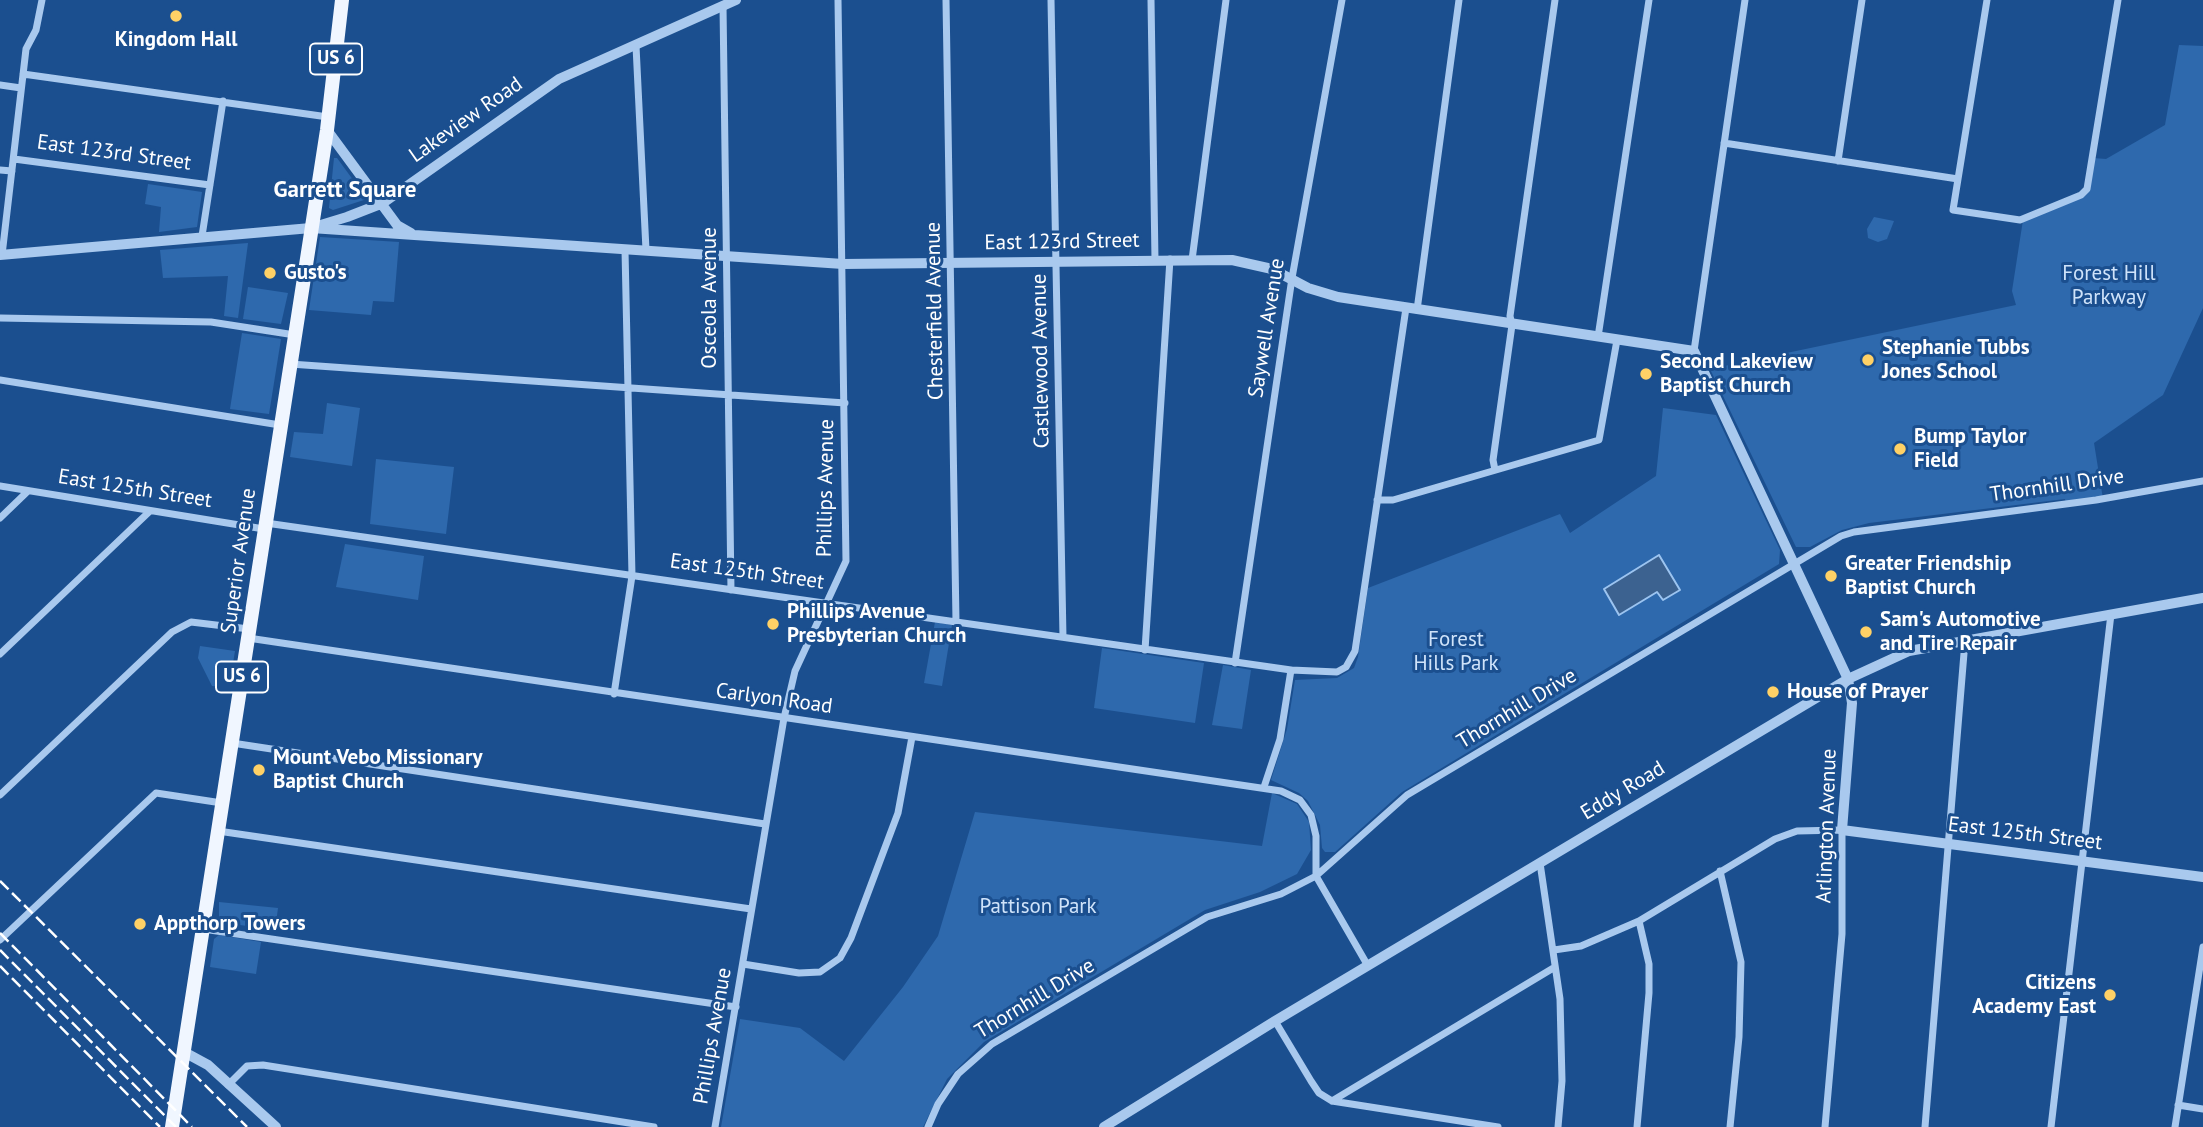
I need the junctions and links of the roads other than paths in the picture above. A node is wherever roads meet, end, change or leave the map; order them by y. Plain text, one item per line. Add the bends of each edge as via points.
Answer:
1 (42, 0) edge
2 (342, 0) edge
3 (736, 0) edge
4 (838, 0) edge
5 (946, 0) edge
6 (1051, 0) edge
7 (1151, 0) edge
8 (1226, 0) edge
9 (1342, 0) edge
10 (1459, 0) edge
11 (1555, 0) edge
12 (1648, 0) edge
13 (1745, 0) edge
14 (1862, 0) edge
15 (1987, 0) edge
16 (2118, 0) edge
17 (723, 6) junction
18 (636, 46) junction
19 (23, 74) junction
20 (0, 85) edge
21 (22, 88) junction
22 (223, 101) junction
23 (328, 124) junction
24 (1724, 144) junction
25 (14, 159) junction
26 (1838, 161) junction
27 (0, 170) edge
28 (12, 172) junction
29 (1958, 179) junction
30 (210, 185) junction
31 (383, 203) junction
32 (312, 228) junction
33 (421, 235) junction
34 (202, 236) junction
35 (625, 250) junction
36 (646, 250) junction
37 (1, 255) edge
38 (727, 256) junction
39 (1170, 259) junction
40 (1155, 260) junction
41 (1192, 260) junction
42 (1056, 261) junction
43 (843, 264) junction
44 (951, 264) junction
45 (1292, 278) junction
46 (1411, 309) junction
47 (0, 318) edge
48 (1512, 325) junction
49 (295, 335) junction
50 (1598, 337) junction
51 (1617, 340) junction
52 (1694, 351) junction
53 (290, 364) junction
54 (0, 380) edge
55 (629, 389) junction
56 (728, 397) junction
57 (845, 403) junction
58 (280, 425) junction
59 (1495, 470) junction
60 (2203, 481) edge
61 (0, 486) edge
62 (28, 491) junction
63 (1377, 500) junction
64 (150, 510) junction
65 (0, 518) edge
66 (264, 526) junction
67 (1793, 563) junction
68 (632, 576) junction
69 (731, 590) junction
70 (2203, 598) edge
71 (826, 601) junction
72 (2111, 614) junction
73 (956, 621) junction
74 (249, 634) junction
75 (1063, 637) junction
76 (1965, 641) junction
77 (1145, 650) junction
78 (0, 654) edge
79 (1235, 663) junction
80 (1291, 670) junction
81 (1848, 679) junction
82 (614, 694) junction
83 (785, 718) junction
84 (912, 737) junction
85 (232, 743) junction
86 (1264, 787) junction
87 (0, 795) edge
88 (222, 803) junction
89 (765, 824) junction
90 (1842, 830) junction
91 (218, 831) junction
92 (1950, 845) junction
93 (2083, 860) junction
94 (1540, 863) junction
95 (1720, 871) junction
96 (1316, 876) junction
97 (2203, 877) edge
98 (751, 909) junction
99 (1639, 921) junction
100 (203, 929) junction
101 (0, 940) edge
102 (2203, 947) edge
103 (1554, 950) junction
104 (743, 964) junction
105 (1368, 966) junction
106 (1555, 967) junction
107 (2199, 996) edge
108 (736, 1007) junction
109 (1275, 1021) junction
110 (184, 1052) junction
111 (228, 1084) junction
112 (1332, 1101) junction
113 (2178, 1105) junction
114 (2203, 1109) edge
115 (1115, 1123) edge
116 (172, 1127) edge
117 (276, 1127) edge
118 (654, 1127) edge
119 (715, 1127) edge
120 (928, 1127) edge
121 (1104, 1127) edge
122 (1498, 1127) edge
123 (1558, 1127) edge
124 (1637, 1127) edge
125 (1730, 1127) edge
126 (1825, 1127) edge
127 (1926, 1127) edge
128 (2051, 1127) edge
129 (2175, 1127) edge

1 - 19 street
2 - 23 main road, Superior Avenue / US 6
3 - 17 street, Lakeview Road
4 - 43 street, Phillips Avenue
5 - 44 street, Chesterfield Avenue
6 - 42 street, Castlewood Avenue
7 - 40 street
8 - 41 street
9 - 45 street, Saywell Avenue
10 - 46 street
11 - 48 street
12 - 50 street
13 - 24 street
14 - 26 street
15 - 29 street
16 - 29 street via 2087,189 2020,220 1953,210
17 - 18 street, Lakeview Road
17 - 38 street, Osceola Avenue
18 - 31 street, Lakeview Road via 559,79
18 - 36 street
19 - 21 street
19 - 22 street
20 - 21 street
21 - 25 street
22 - 23 street
22 - 30 street
23 - 31 street
23 - 32 main road, Superior Avenue / US 6
24 - 26 street
24 - 52 street
25 - 28 street
25 - 30 street, East 123rd Street
26 - 29 street
27 - 28 street, East 123rd Street
28 - 37 street
30 - 34 street
31 - 32 street, Lakeview Road
31 - 33 street via 401,229
32 - 33 street, East 123rd Street
32 - 34 street, Lakeview Road
32 - 49 main road, Superior Avenue / US 6
33 - 35 street, East 123rd Street
34 - 37 street, Lakeview Road
35 - 36 street, East 123rd Street
35 - 55 street
36 - 38 street, East 123rd Street
38 - 43 street, East 123rd Street
38 - 56 street, Osceola Avenue
39 - 40 street, East 123rd Street
39 - 41 street, East 123rd Street
39 - 77 street
40 - 42 street, East 123rd Street
41 - 45 street, East 123rd Street via 1254,264
42 - 44 street, East 123rd Street
42 - 75 street, Castlewood Avenue
43 - 44 street, East 123rd Street
43 - 57 street, Phillips Avenue
44 - 73 street, Chesterfield Avenue
45 - 46 street, East 123rd Street via 1338,297
45 - 79 street, Saywell Avenue
46 - 48 street, East 123rd Street
46 - 63 street
47 - 49 street via 211,322
48 - 50 street, East 123rd Street
48 - 59 street
49 - 53 main road, Superior Avenue / US 6
50 - 51 street, East 123rd Street
51 - 52 street, East 123rd Street
51 - 59 street via 1599,440
52 - 67 street, Arlington Avenue
53 - 55 street
53 - 58 main road, Superior Avenue / US 6
54 - 58 street
55 - 56 street
55 - 68 street
56 - 57 street
56 - 69 street, Osceola Avenue
57 - 71 street, Phillips Avenue via 846,561
58 - 66 main road, Superior Avenue / US 6
59 - 63 street
60 - 67 street, Thornhill Drive via 1854,532
61 - 62 street, East 125th Street
62 - 64 street, East 125th Street
62 - 65 street
63 - 80 street, East 125th Street via 1355,651 1346,667 1326,674
64 - 66 street, East 125th Street
64 - 78 street
66 - 68 street, East 125th Street
66 - 74 main road, Superior Avenue / US 6
67 - 81 street, Arlington Avenue
67 - 96 street, Thornhill Drive via 1407,795
68 - 69 street, East 125th Street
68 - 82 street
69 - 71 street, East 125th Street
70 - 72 street, Eddy Road
71 - 73 street, East 125th Street
71 - 83 street, Phillips Avenue via 795,671
72 - 76 street, Eddy Road
72 - 93 street
73 - 75 street, East 125th Street
74 - 82 street, Carlyon Road
74 - 85 main road, Superior Avenue / US 6
74 - 87 street, Carlyon Road via 191,622 172,632
75 - 77 street, East 125th Street
76 - 81 street, Eddy Road via 1909,651
76 - 92 street
77 - 79 street, East 125th Street
79 - 80 street, East 125th Street
80 - 86 street via 1280,739
81 - 90 street, Arlington Avenue via 1852,703
81 - 94 street, Eddy Road
82 - 83 street, Carlyon Road
83 - 84 street, Carlyon Road
83 - 89 street, Phillips Avenue
84 - 86 street, Carlyon Road
84 - 104 street via 898,813 840,958 820,972
85 - 88 main road, Superior Avenue / US 6
85 - 89 street
86 - 96 street, Carlyon Road via 1294,796 1305,806 1315,824
88 - 91 main road, Superior Avenue / US 6
88 - 101 street via 156,793
89 - 98 street, Phillips Avenue
90 - 92 street, East 125th Street
90 - 95 street via 1795,832
90 - 126 street, Arlington Avenue via 1842,934
91 - 98 street
91 - 100 main road, Superior Avenue / US 6
92 - 93 street, East 125th Street
92 - 127 street
93 - 97 street, East 125th Street
93 - 128 street
94 - 103 street
94 - 105 street, Eddy Road
95 - 99 street
95 - 125 street via 1741,962
96 - 105 street
96 - 120 street, Thornhill Drive via 1281,894 1207,917 992,1044 958,1074
98 - 104 street, Phillips Avenue
99 - 103 street via 1581,946
99 - 124 street via 1649,964 1649,993
100 - 108 street
100 - 110 main road, Superior Avenue / US 6
102 - 107 street
103 - 106 street
104 - 108 street, Phillips Avenue
105 - 109 street, Eddy Road
106 - 112 street
106 - 123 street via 1560,999
107 - 113 street
108 - 119 street, Phillips Avenue
109 - 112 street via 1319,1093
109 - 115 street, Eddy Road
110 - 111 street via 208,1065
110 - 116 main road, Superior Avenue / US 6
111 - 117 street
111 - 118 street via 247,1066 263,1065
112 - 122 street
113 - 114 street
113 - 129 street
115 - 121 street, Eddy Road

